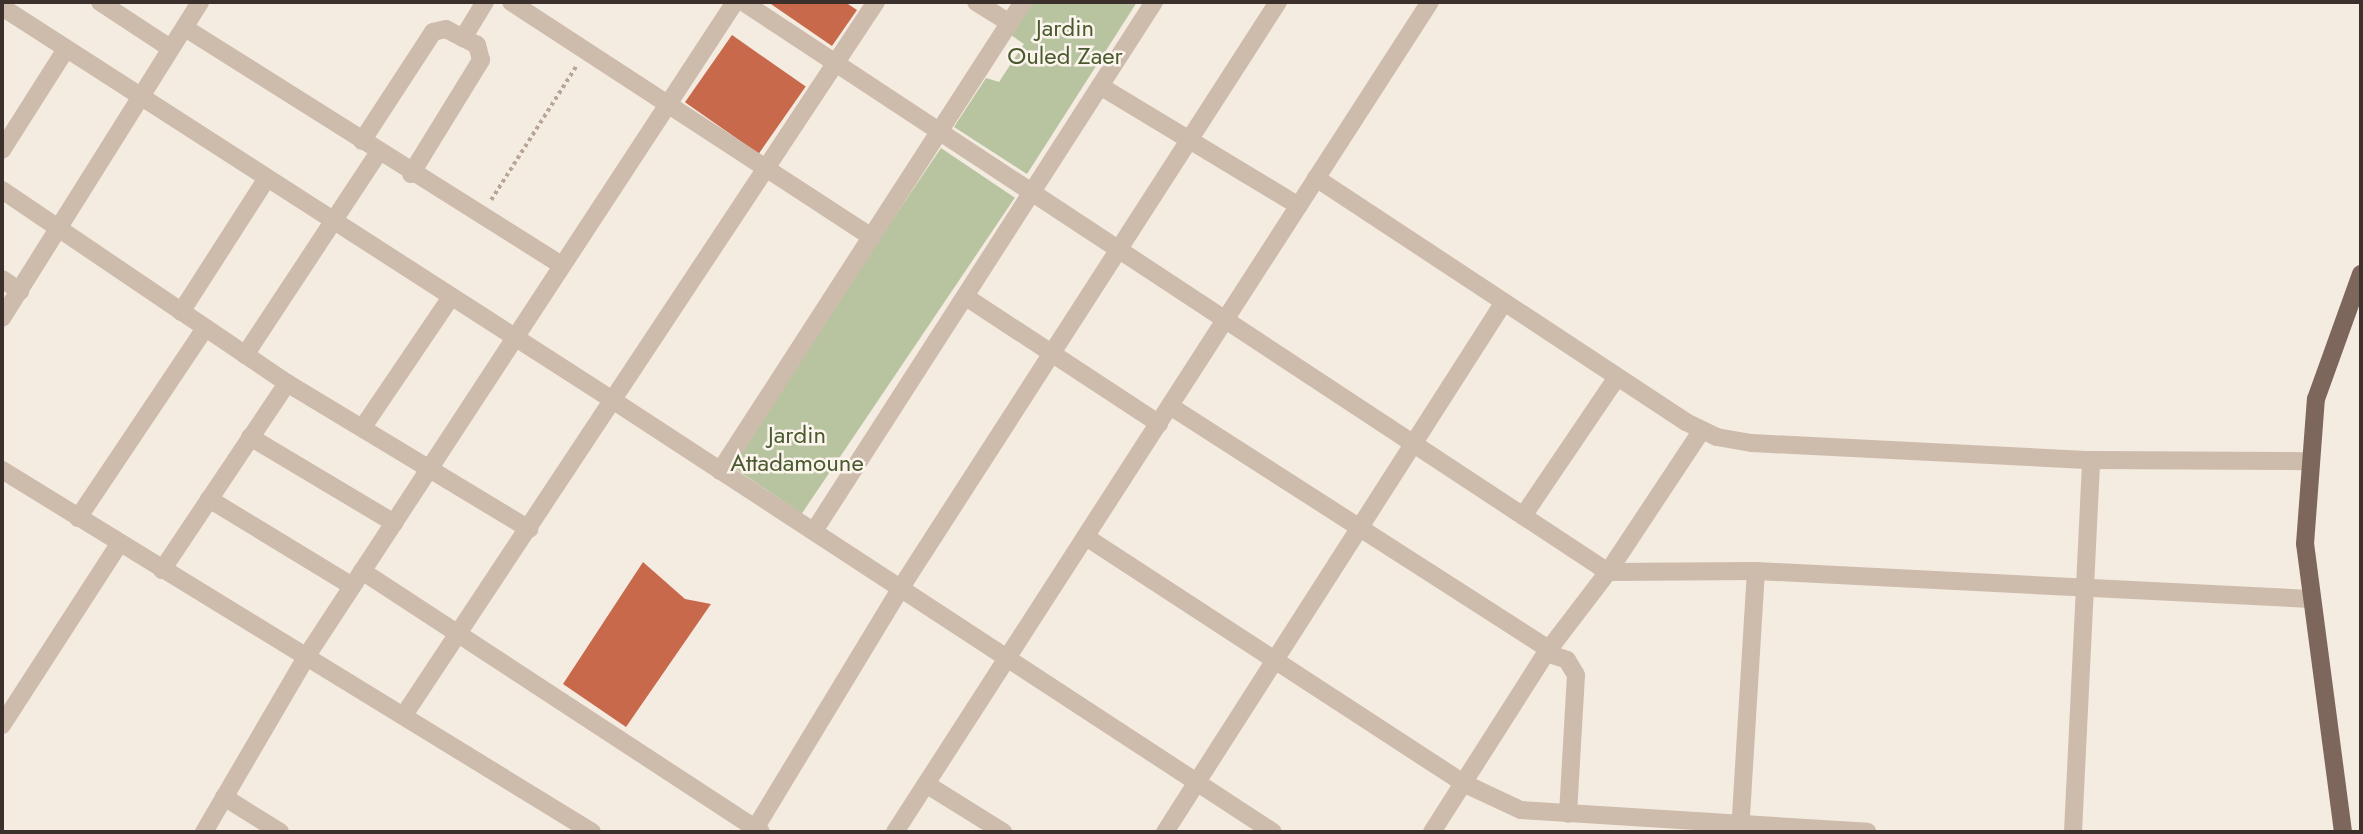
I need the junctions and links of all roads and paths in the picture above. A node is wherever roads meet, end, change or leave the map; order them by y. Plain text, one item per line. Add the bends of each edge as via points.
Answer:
1 (100, 2) edge
2 (200, 2) edge
3 (485, 2) edge
4 (510, 2) edge
5 (735, 2) edge
6 (743, 2) edge
7 (876, 2) edge
8 (976, 2) edge
9 (1023, 2) edge
10 (1154, 2) edge
11 (1278, 2) edge
12 (1430, 2) edge
13 (2, 7) edge
14 (1009, 23) junction
15 (185, 28) junction
16 (463, 38) junction
17 (170, 48) junction
18 (587, 48) junction
19 (66, 49) junction
20 (838, 62) junction
21 (1100, 86) junction
22 (143, 99) junction
23 (668, 101) junction
24 (940, 131) junction
25 (1189, 140) junction
26 (362, 141) junction
27 (2, 150) edge
28 (379, 152) junction
29 (768, 167) junction
30 (411, 174) junction
31 (267, 178) junction
32 (1316, 178) junction
33 (2, 190) edge
34 (1034, 192) junction
35 (1299, 206) junction
36 (483, 214) junction
37 (334, 221) junction
38 (61, 229) junction
39 (872, 237) junction
40 (1120, 248) junction
41 (562, 265) junction
42 (2361, 274) edge
43 (2, 279) edge
44 (20, 291) junction
45 (451, 297) junction
46 (966, 297) junction
47 (1504, 302) junction
48 (181, 312) junction
49 (2, 318) edge
50 (1226, 318) junction
51 (205, 328) junction
52 (516, 339) junction
53 (1052, 354) junction
54 (245, 355) junction
55 (1617, 377) junction
56 (287, 383) junction
57 (614, 401) junction
58 (1170, 406) junction
59 (1158, 424) junction
60 (363, 427) junction
61 (1702, 430) junction
62 (250, 438) junction
63 (1415, 442) junction
64 (2091, 460) junction
65 (2308, 461) junction
66 (431, 468) junction
67 (2, 470) edge
68 (720, 471) junction
69 (209, 499) junction
70 (1523, 516) junction
71 (78, 518) junction
72 (394, 523) junction
73 (1360, 527) junction
74 (529, 530) junction
75 (814, 531) junction
76 (1086, 537) junction
77 (119, 544) junction
78 (162, 570) junction
79 (1756, 571) junction
80 (1608, 572) junction
81 (357, 578) junction
82 (900, 589) junction
83 (2088, 590) junction
84 (2310, 599) junction
85 (455, 636) junction
86 (1547, 651) junction
87 (308, 654) junction
88 (1277, 659) junction
89 (1006, 661) junction
90 (404, 715) junction
91 (2, 725) edge
92 (1463, 783) junction
93 (926, 784) junction
94 (1198, 784) junction
95 (224, 797) junction
96 (1568, 814) junction
97 (1643, 825) edge
98 (1741, 828) edge
99 (757, 831) edge
100 (204, 832) edge
101 (280, 832) edge
102 (589, 832) edge
103 (895, 832) edge
104 (1003, 832) edge
105 (1165, 832) edge
106 (1273, 832) edge
107 (1432, 832) edge
108 (1852, 832) edge
109 (1867, 832) edge
110 (2073, 832) edge
111 (2343, 832) edge

1 - 17 street
2 - 15 street
3 - 16 street
4 - 18 street
5 - 23 street
6 - 20 street
7 - 20 street
8 - 14 street
9 - 14 street
10 - 21 street
11 - 25 street
12 - 32 street
13 - 19 street
14 - 24 street
15 - 17 street
15 - 26 street
16 - 26 street via 446,29 433,32
16 - 30 street via 477,45 481,60
17 - 22 street
18 - 23 street
18 - 36 path
19 - 22 street
19 - 27 street
20 - 24 street
20 - 29 street
21 - 25 street
21 - 34 street
22 - 31 street
22 - 38 street
23 - 29 street
23 - 41 street
24 - 34 street
24 - 39 street
25 - 35 street
25 - 40 street
26 - 28 street
28 - 30 street
28 - 37 street
29 - 39 street
29 - 57 street
30 - 36 street
31 - 37 street
31 - 48 street
32 - 35 street
32 - 47 street
33 - 38 street
34 - 40 street
34 - 46 street
35 - 50 street
36 - 41 street
37 - 45 street
37 - 54 street
38 - 44 street
38 - 48 street
39 - 68 street
40 - 50 street
40 - 53 street
41 - 52 street
42 - 65 main road via 2323,371
43 - 44 street
44 - 49 street
45 - 52 street
45 - 60 street
46 - 53 street
46 - 75 street
47 - 55 street
47 - 63 street
48 - 51 street
50 - 58 street
50 - 63 street
51 - 54 street
51 - 71 street
52 - 57 street
52 - 66 street
53 - 59 street
53 - 82 street
54 - 56 street
55 - 61 street
55 - 70 street
56 - 60 street
56 - 62 street
57 - 68 street
57 - 74 street
58 - 59 street
58 - 73 street
59 - 76 street
60 - 66 street
61 - 64 street via 1752,443
61 - 80 street
62 - 69 street
62 - 72 street
63 - 70 street
63 - 73 street
64 - 65 street
64 - 83 street
65 - 84 main road via 2305,544
66 - 72 street
66 - 74 street
67 - 71 street
68 - 75 street
69 - 78 street
69 - 81 street
70 - 80 street
71 - 77 street
72 - 81 street
73 - 86 street
73 - 88 street
74 - 85 street
75 - 82 street
76 - 88 street
76 - 89 street
77 - 78 street
77 - 91 street
78 - 87 street
79 - 80 street
79 - 83 street
79 - 98 street
80 - 86 street
81 - 85 street
81 - 87 street
82 - 89 street
82 - 99 street
83 - 84 street
83 - 110 street
84 - 111 main road
85 - 90 street
85 - 99 street
86 - 92 street
86 - 96 street via 1567,660 1576,675
87 - 90 street
87 - 95 street
88 - 92 street
88 - 94 street
89 - 93 street
89 - 94 street
90 - 102 street
92 - 96 street via 1521,810
92 - 107 street
93 - 103 street
93 - 104 street
94 - 105 street
94 - 106 street
95 - 100 street
95 - 101 street
96 - 97 street
97 - 98 street
98 - 108 street
108 - 109 street

